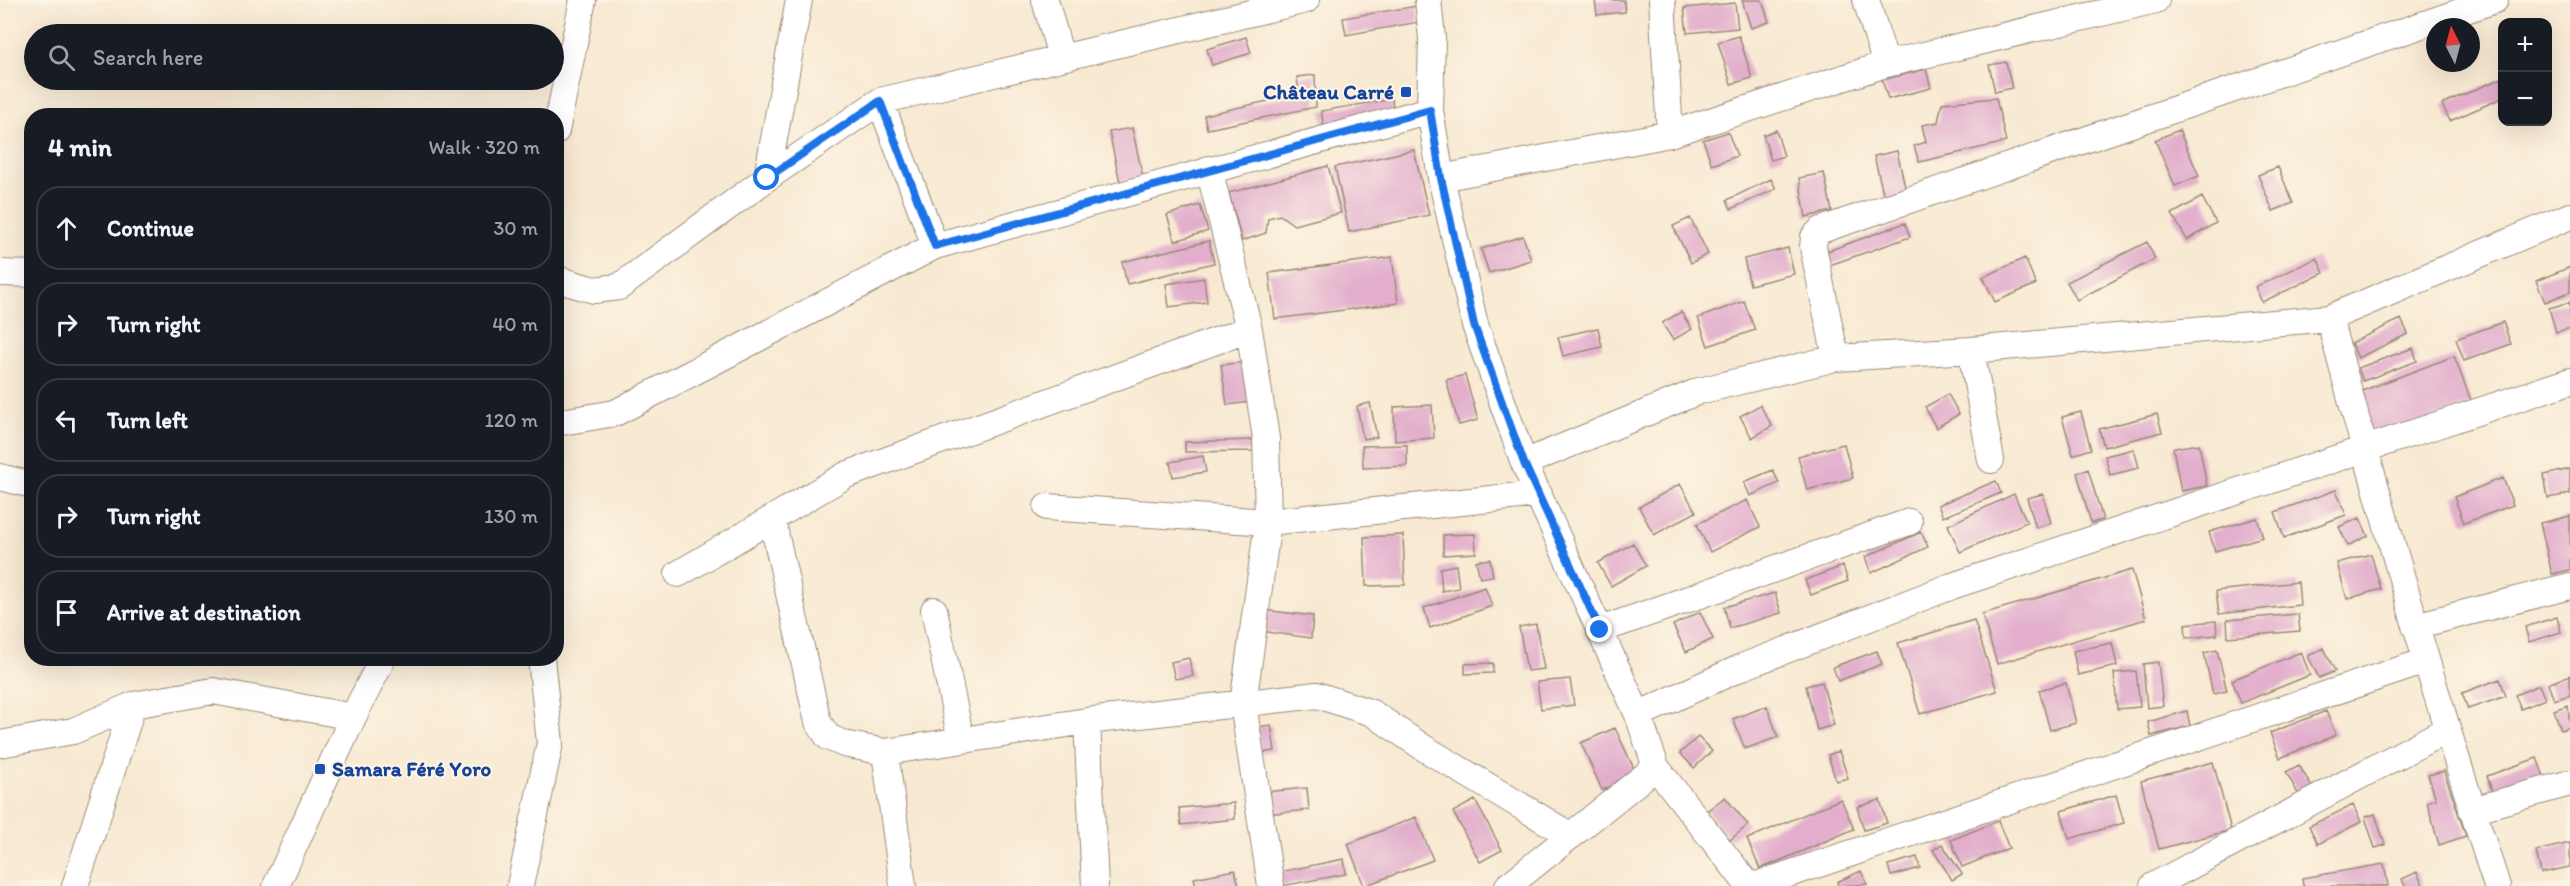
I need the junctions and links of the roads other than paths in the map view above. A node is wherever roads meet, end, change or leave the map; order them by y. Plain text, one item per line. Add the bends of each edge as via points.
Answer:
1 (583, 0) edge
2 (799, 0) edge
3 (1046, 0) edge
4 (1306, 0) edge
5 (1428, 0) edge
6 (1662, 0) edge
7 (1866, 0) edge
8 (2156, 0) edge
9 (2495, 0) edge
10 (1061, 57) junction
11 (1886, 64) junction
12 (880, 101) junction
13 (561, 108) edge
14 (1430, 110) junction
15 (1670, 134) junction
16 (1209, 169) junction
17 (767, 178) junction
18 (1441, 178) junction
19 (2570, 216) edge
20 (935, 246) junction
21 (1, 273) edge
22 (24, 274) edge
23 (564, 281) edge
24 (2330, 318) junction
25 (1249, 329) junction
26 (1971, 350) junction
27 (1836, 358) junction
28 (2570, 381) edge
29 (564, 422) edge
30 (2364, 450) junction
31 (1991, 460) dead end
32 (1524, 463) junction
33 (0, 477) edge
34 (24, 483) edge
35 (1539, 494) junction
36 (1047, 507) dead end
37 (772, 519) junction
38 (1268, 522) junction
39 (1909, 522) dead end
40 (678, 574) dead end
41 (2570, 586) edge
42 (934, 610) dead end
43 (2415, 626) junction
44 (1600, 630) junction
45 (2426, 661) junction
46 (379, 666) edge
47 (542, 666) edge
48 (1243, 704) junction
49 (133, 705) junction
50 (1638, 715) junction
51 (353, 717) junction
52 (1087, 721) junction
53 (2446, 730) junction
54 (961, 740) junction
55 (0, 744) edge
56 (885, 752) junction
57 (1656, 767) junction
58 (2570, 783) edge
59 (2472, 810) junction
60 (1571, 836) junction
61 (75, 886) edge
62 (276, 886) edge
63 (520, 886) edge
64 (903, 886) edge
65 (1095, 886) edge
66 (1271, 886) edge
67 (1508, 886) edge
68 (1751, 886) edge
69 (2153, 886) edge
70 (2497, 886) edge

1 - 13 street
2 - 17 street
3 - 10 street
4 - 10 street
5 - 14 street via 1432,38
6 - 15 street
7 - 11 street
8 - 11 street
9 - 27 street via 1821,230 1814,237 1813,247
10 - 12 street
11 - 15 street
12 - 17 street
12 - 20 street
14 - 16 street
14 - 18 street
15 - 18 street
16 - 20 street
16 - 25 street
17 - 23 street via 619,286 594,290
18 - 32 street via 1474,325
19 - 24 street
20 - 29 street via 615,413
21 - 22 street
24 - 26 street
24 - 30 street
25 - 37 street via 846,475
25 - 38 street via 1266,438
26 - 27 street
26 - 31 street
27 - 32 street via 1699,391
28 - 30 street
30 - 43 street
30 - 50 street via 1952,586 1742,667
32 - 35 street
33 - 34 street
35 - 38 street
35 - 44 street
36 - 38 street
37 - 40 street
37 - 56 street via 818,722 828,737
38 - 48 street
39 - 44 street
41 - 43 street
42 - 54 street
43 - 45 street
44 - 50 street
45 - 53 street
45 - 68 street
46 - 51 street
47 - 63 street via 550,743
48 - 52 street
48 - 60 street via 1317,695 1372,713
48 - 66 street
49 - 51 street via 213,691
49 - 55 street via 73,731
49 - 61 street
50 - 57 street
51 - 62 street
52 - 54 street
52 - 65 street
53 - 59 street
53 - 69 street
54 - 56 street
56 - 64 street
57 - 60 street
57 - 68 street
58 - 59 street
59 - 70 street
60 - 67 street

